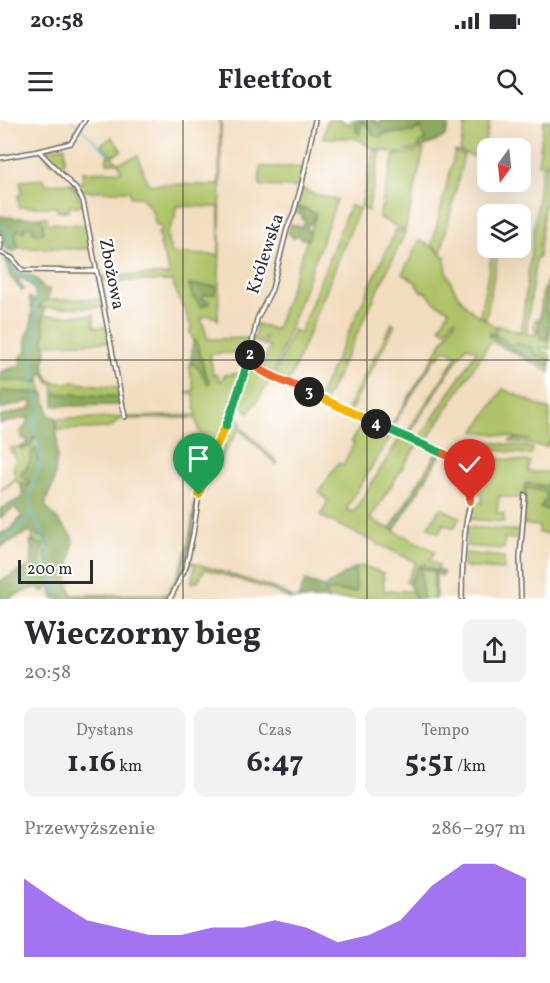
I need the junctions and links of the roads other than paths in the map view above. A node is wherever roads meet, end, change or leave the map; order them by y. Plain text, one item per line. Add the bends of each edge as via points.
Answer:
1 (85, 120) edge
2 (315, 120) edge
3 (39, 151) junction
4 (0, 158) edge
5 (0, 237) edge
6 (0, 251) edge
7 (96, 271) junction
8 (250, 354) junction
9 (125, 417) dead end
10 (525, 495) dead end
11 (170, 599) edge
12 (462, 599) edge
13 (521, 599) edge

1 - 3 street via 71,143
2 - 8 street, Królewska via 272,289 257,319
3 - 4 street
3 - 7 street, Zbożowa via 80,196
5 - 6 street
6 - 7 street via 22,270
7 - 9 street, Zbożowa
8 - 11 street, Królewska via 230,418 211,456 186,567
8 - 12 street via 257,367 273,376 453,458 462,466 471,495 462,563
10 - 13 street

